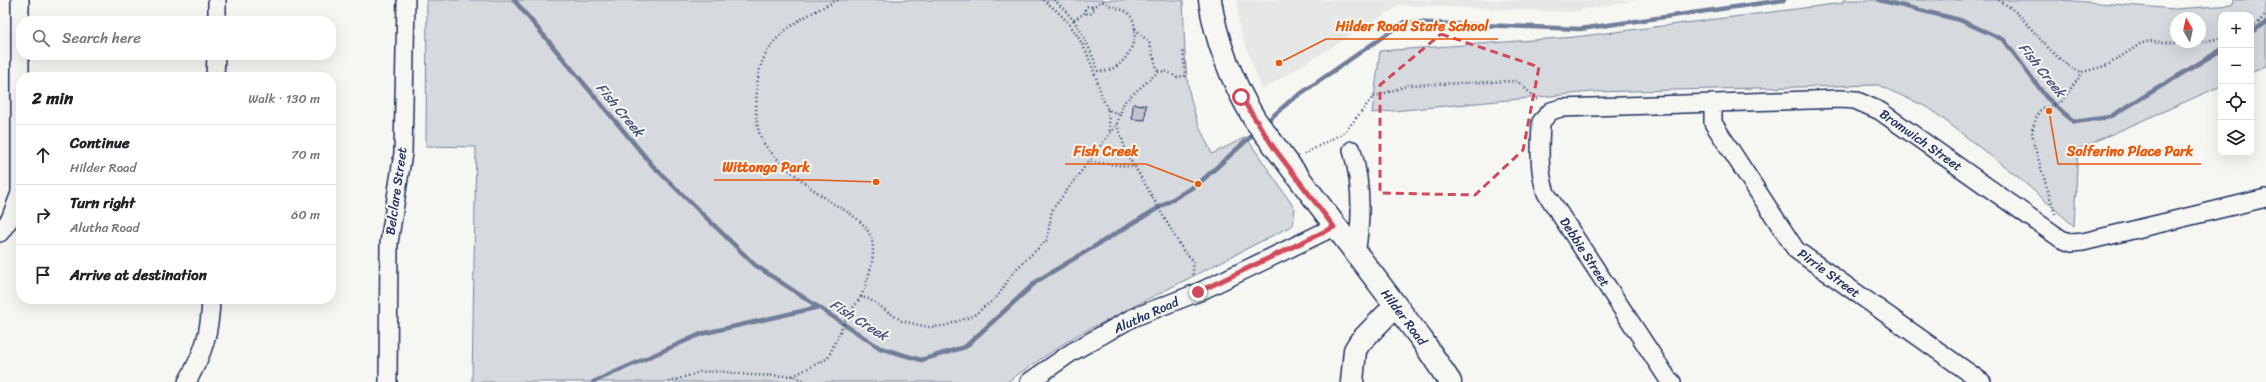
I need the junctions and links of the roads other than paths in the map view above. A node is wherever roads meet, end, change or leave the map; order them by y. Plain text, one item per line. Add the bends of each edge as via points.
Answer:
1 (20, 0) edge
2 (217, 0) edge
3 (406, 0) edge
4 (1210, 0) edge
5 (20, 16) edge
6 (217, 16) edge
7 (20, 60) edge
8 (216, 60) edge
9 (20, 72) edge
10 (215, 72) edge
11 (1713, 103) junction
12 (1551, 111) joint
13 (1352, 150) dead end
14 (2266, 198) edge
15 (16, 203) edge
16 (1334, 227) junction
17 (0, 233) edge
18 (1356, 254) junction
19 (211, 304) edge
20 (1395, 306) junction
21 (1668, 381) edge
22 (188, 382) edge
23 (388, 382) edge
24 (1029, 382) edge
25 (1352, 382) edge
26 (1450, 382) edge
27 (1982, 382) edge

1 - 5 street
2 - 6 street
3 - 23 street, Belclare Street via 403,153 389,243
4 - 16 street, Hilder Road via 1214,24 1241,97 1280,156
7 - 9 street
8 - 10 street
11 - 12 street, Bromwich Street via 1561,108
11 - 14 street, Bromwich Street via 1840,99 1868,105 2061,239 2072,243
11 - 27 street, Pirrie Street via 1713,122 1796,250
12 - 21 street, Debbie Street via 1541,122 1540,169 1546,193
13 - 18 street via 1358,171 1361,224
15 - 17 street via 10,219
16 - 18 street, Hilder Road
16 - 24 street, Alutha Road via 1198,292 1132,318 1072,352
18 - 20 street, Hilder Road
19 - 22 street via 207,342
20 - 25 street via 1355,350
20 - 26 street, Hilder Road

